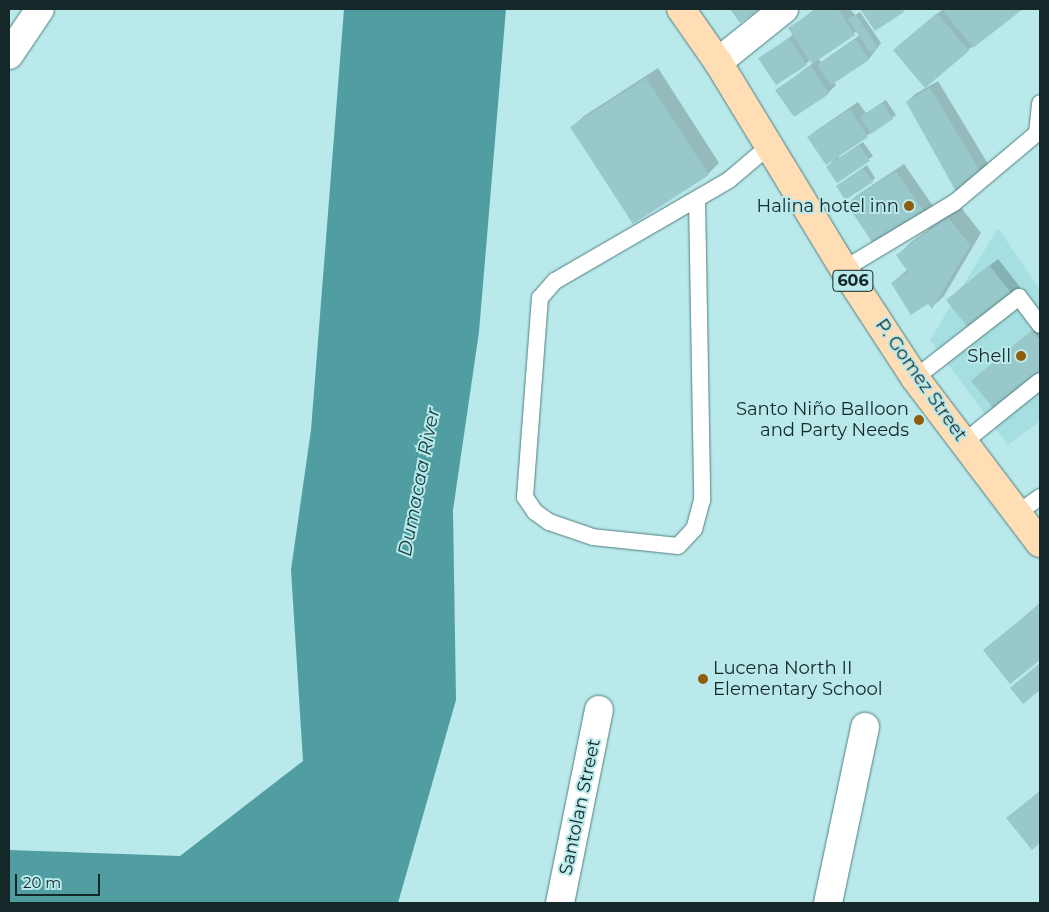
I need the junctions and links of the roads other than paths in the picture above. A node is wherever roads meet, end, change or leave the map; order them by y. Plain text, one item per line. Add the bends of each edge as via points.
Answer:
1 (40, 9) edge
2 (681, 9) edge
3 (784, 9) edge
4 (9, 55) edge
5 (718, 62) junction
6 (1040, 103) edge
7 (769, 146) junction
8 (697, 199) junction
9 (844, 269) junction
10 (1040, 325) edge
11 (915, 378) junction
12 (1040, 381) edge
13 (964, 442) junction
14 (1040, 497) edge
15 (1018, 513) junction
16 (1040, 543) edge
17 (599, 710) dead end
18 (864, 727) dead end
19 (560, 903) edge
20 (828, 903) edge

1 - 4 street
2 - 5 main road, P. Gomez Street / 606
3 - 5 street
5 - 7 main road, P. Gomez Street / 606
6 - 9 lane via 1037,133 954,203
7 - 8 lane via 729,180
7 - 9 main road, P. Gomez Street / 606
8 - 8 lane via 555,281 540,298 525,497 534,512 548,522 593,537 678,546 694,529 702,500
9 - 11 main road, P. Gomez Street / 606
10 - 11 lane via 1018,297
11 - 13 main road, P. Gomez Street / 606
12 - 13 lane
13 - 15 main road, P. Gomez Street / 606
14 - 15 lane
15 - 16 main road, P. Gomez Street / 606
17 - 19 street, Santolan Street
18 - 20 street

